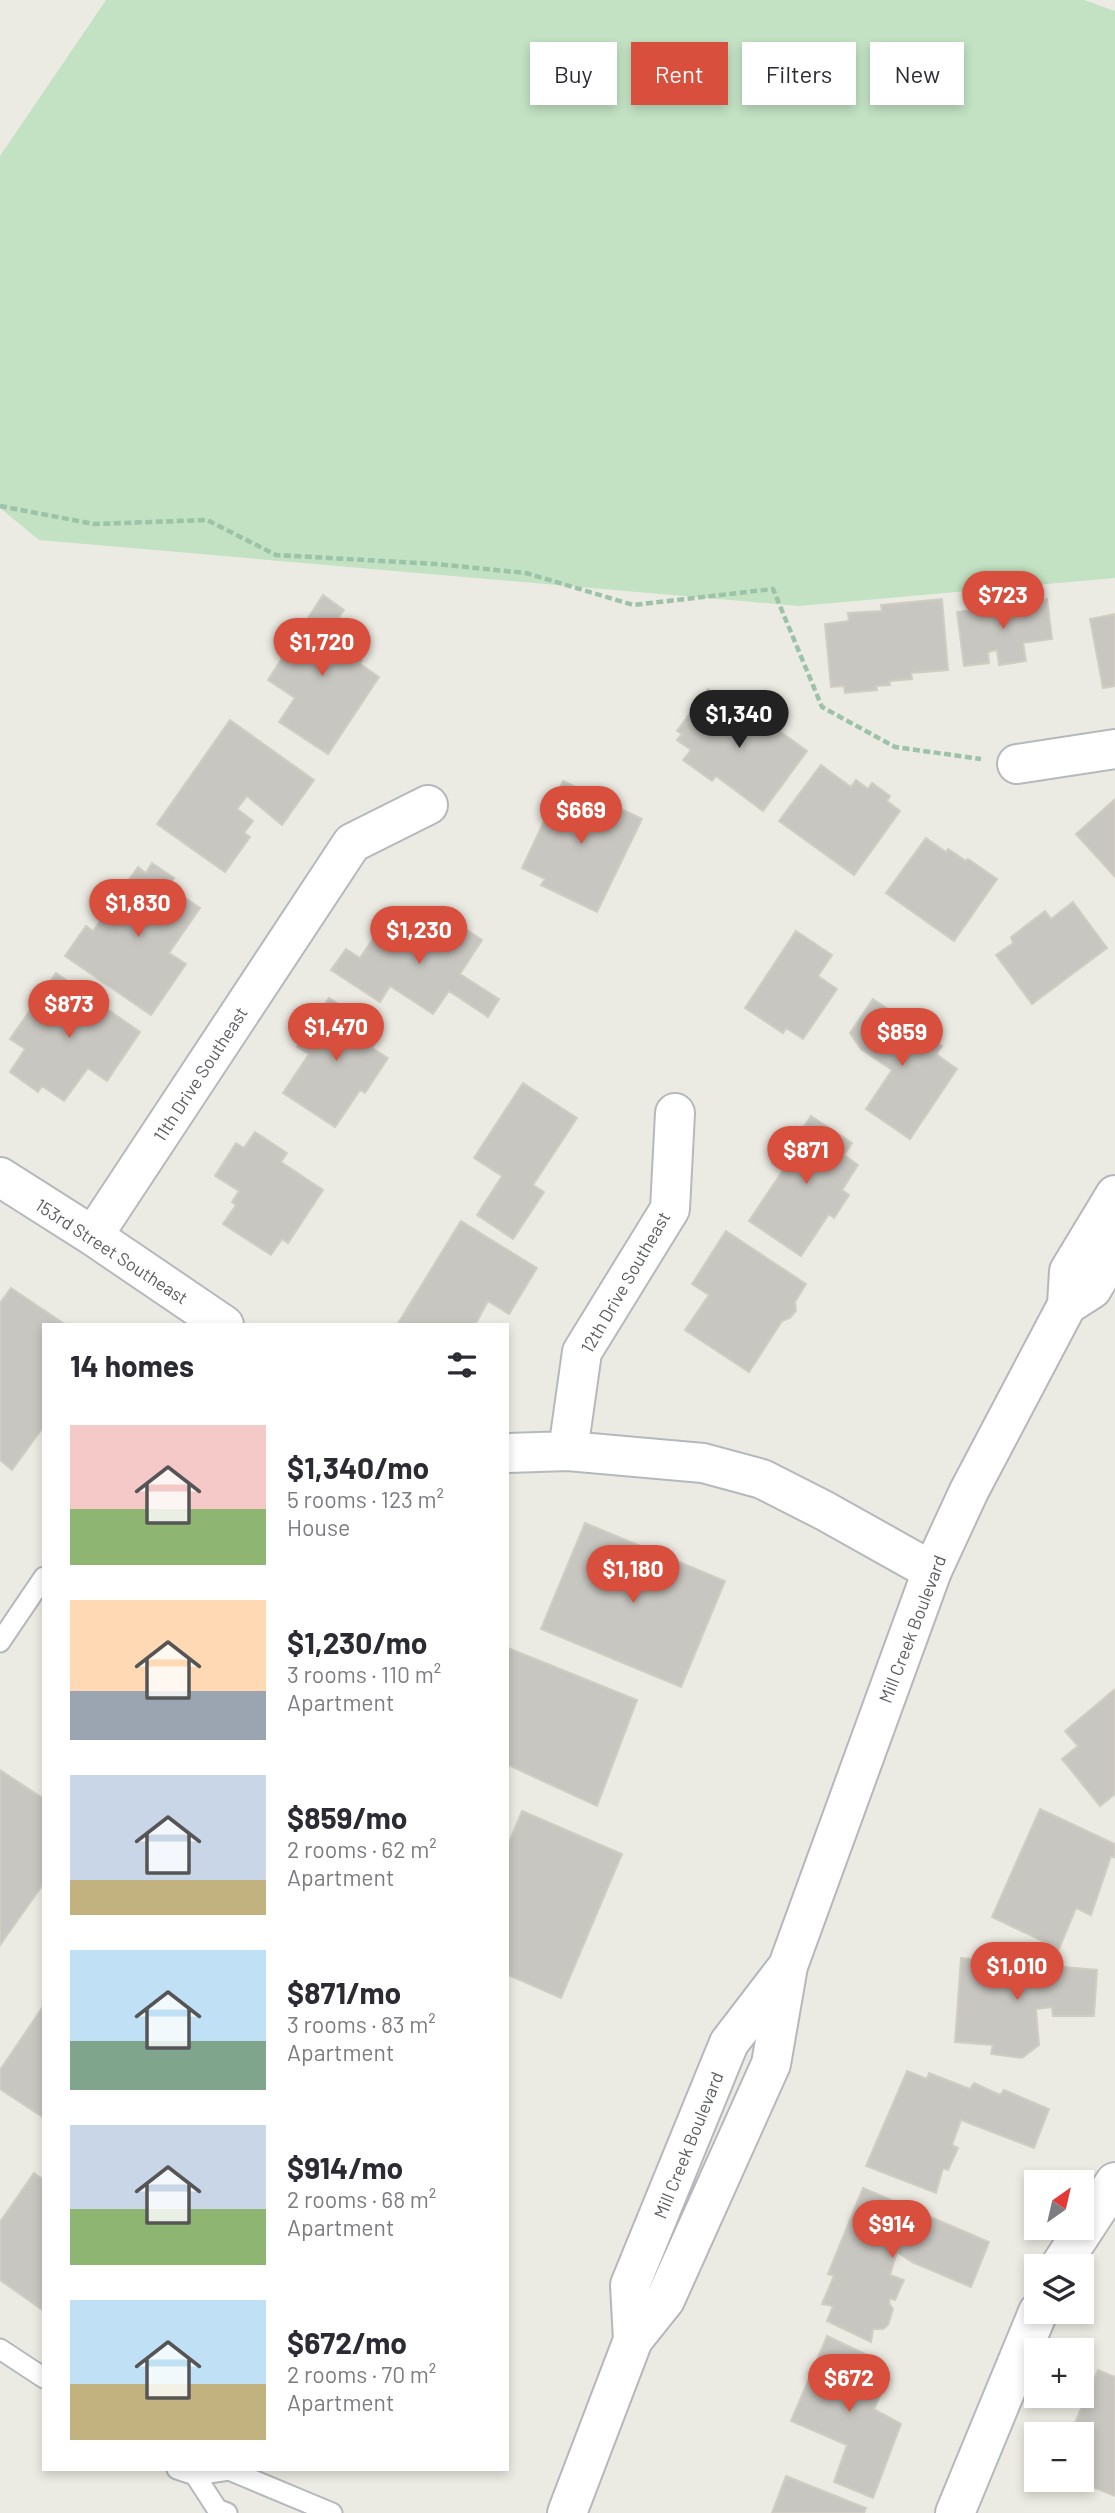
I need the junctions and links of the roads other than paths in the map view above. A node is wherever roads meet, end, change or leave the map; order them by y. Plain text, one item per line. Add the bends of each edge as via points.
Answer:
1 (1115, 749) edge
2 (1017, 764) road end
3 (428, 805) dead end
4 (675, 1113) dead end
5 (0, 1177) edge
6 (1115, 1195) edge
7 (93, 1237) junction
8 (1115, 1250) edge
9 (1067, 1305) junction
10 (214, 1322) edge
11 (568, 1451) junction
12 (509, 1453) edge
13 (932, 1572) junction
14 (42, 1580) edge
15 (0, 1642) edge
16 (1115, 2182) edge
17 (1068, 2254) edge
18 (1033, 2324) edge
19 (0, 2349) edge
20 (42, 2377) edge
21 (208, 2471) edge
22 (231, 2471) edge
23 (186, 2472) edge
24 (320, 2511) edge
25 (227, 2513) edge
26 (567, 2513) edge
27 (955, 2513) edge

1 - 2 street
3 - 7 street, 11th Drive Southeast via 352,843
4 - 11 street, 12th Drive Southeast via 670,1209 582,1352
5 - 7 street, 153rd Street Southeast
6 - 9 street, Mill Creek Boulevard via 1069,1271
7 - 10 street, 153rd Street Southeast
8 - 9 street, Mill Creek Boulevard via 1092,1289
9 - 13 street, Mill Creek Boulevard via 968,1491
11 - 12 street
11 - 13 street via 704,1463 762,1479
13 - 26 street, Mill Creek Boulevard via 788,1966 729,2043 630,2285 633,2340
14 - 15 lane
16 - 17 street
18 - 27 street
19 - 20 lane
21 - 23 lane
22 - 24 lane
23 - 25 lane via 216,2509

